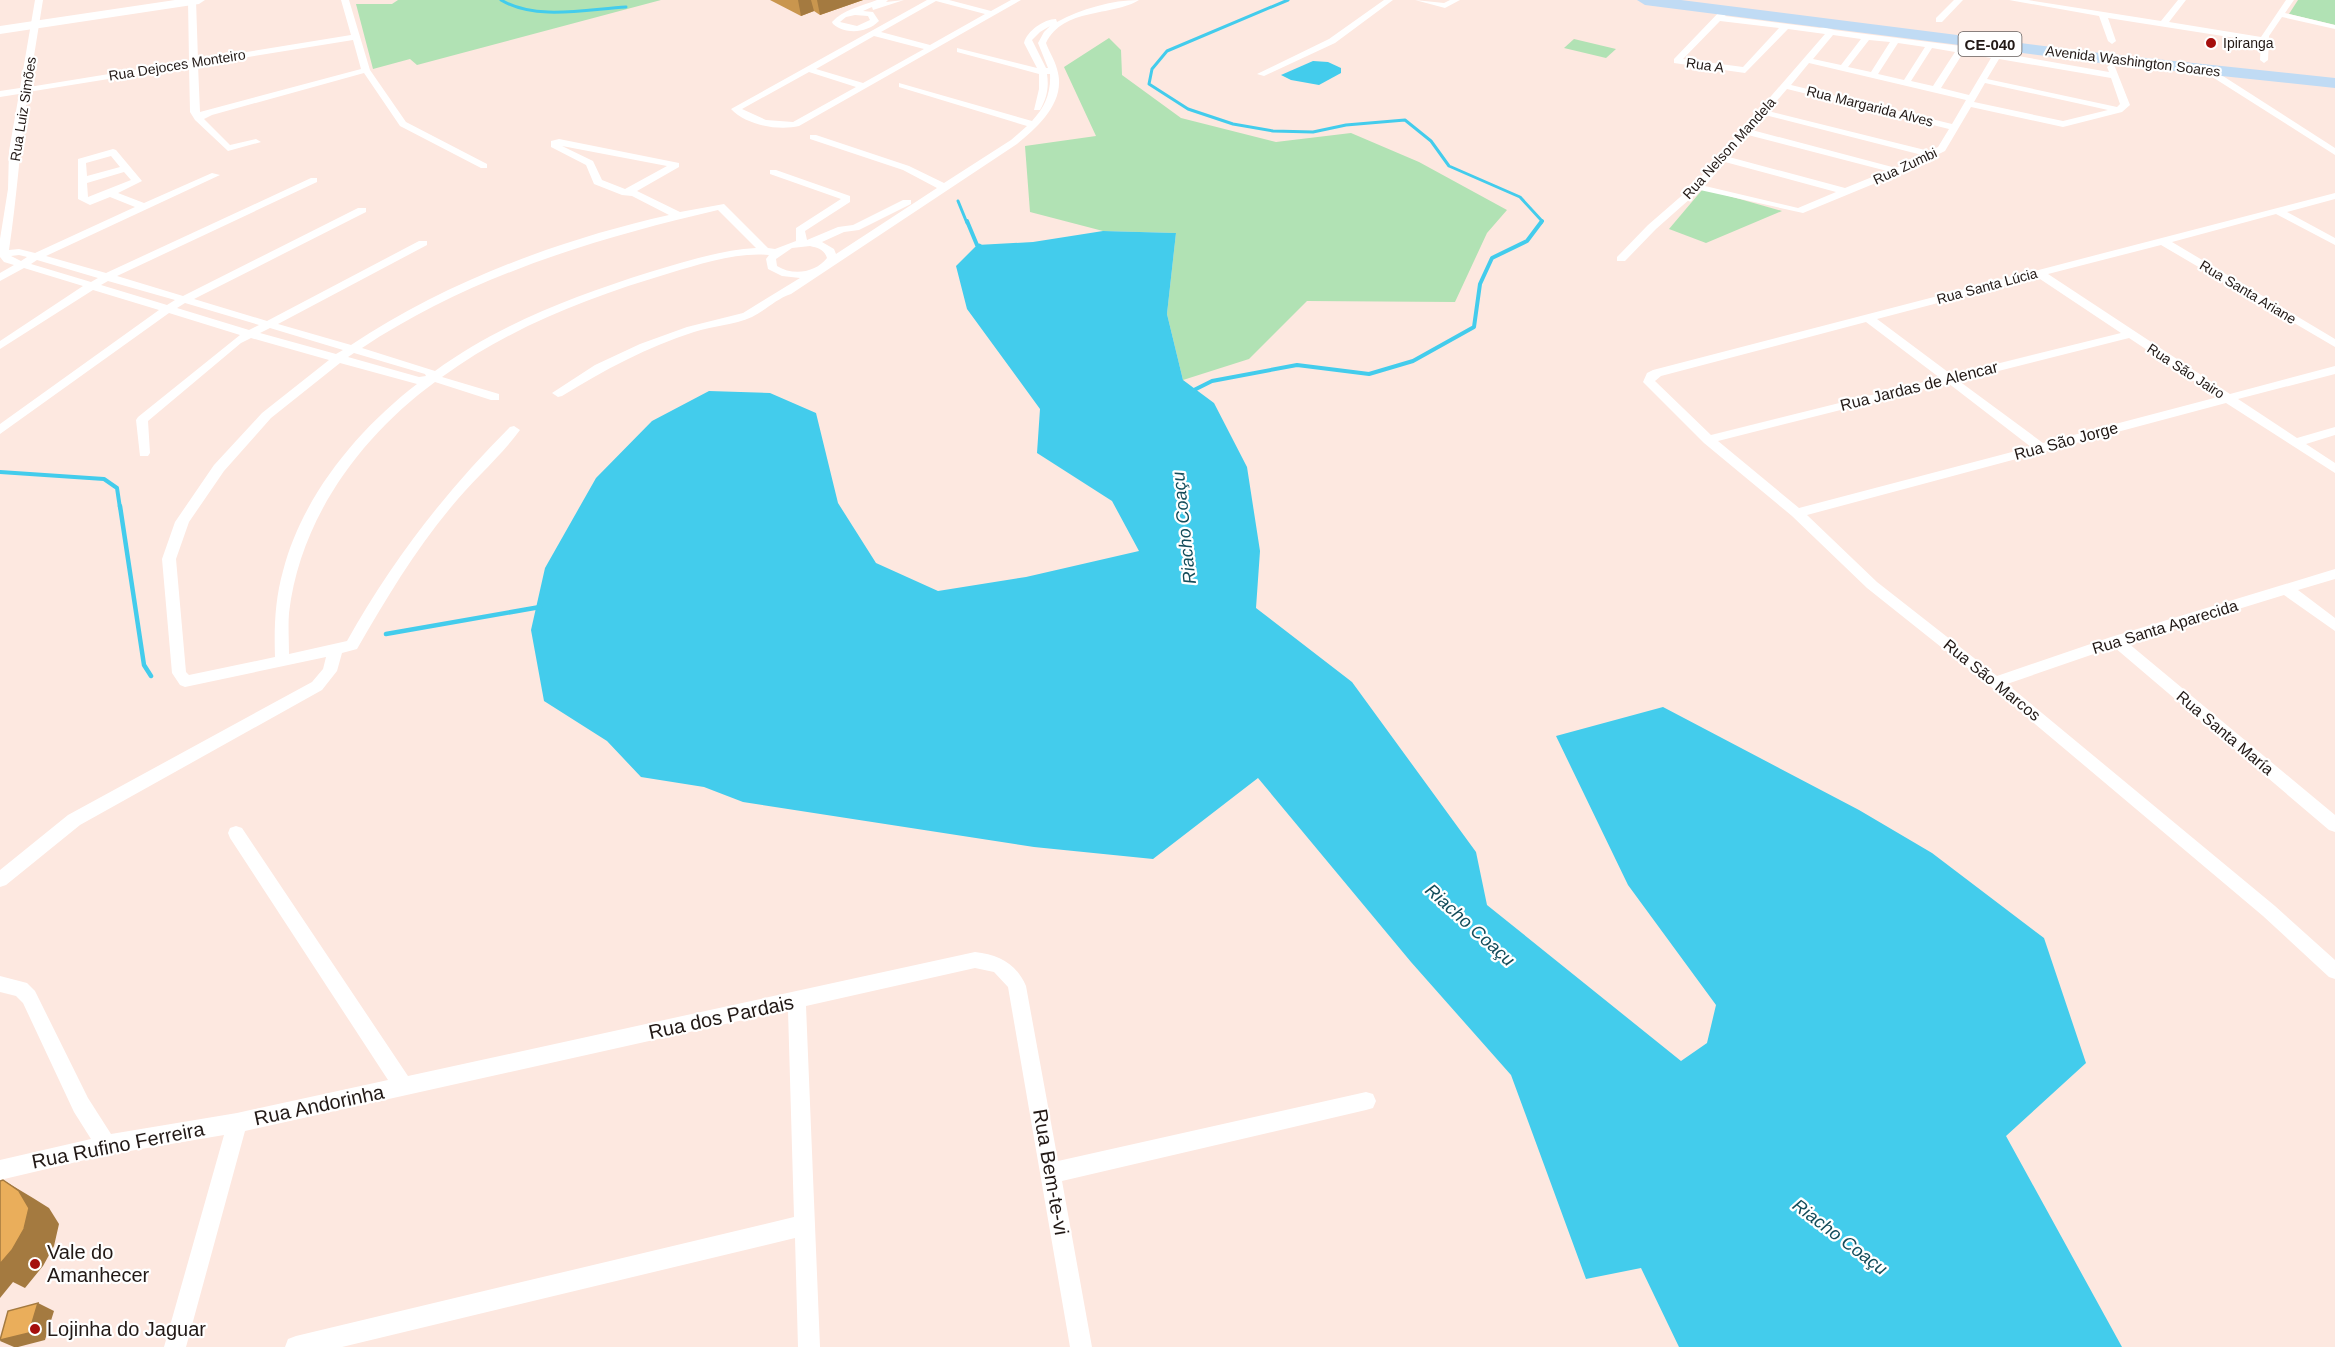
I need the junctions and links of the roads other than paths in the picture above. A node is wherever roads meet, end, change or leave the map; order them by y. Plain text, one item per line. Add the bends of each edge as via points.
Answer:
1 (39, 0) edge
2 (191, 0) edge
3 (345, 0) edge
4 (884, 0) edge
5 (900, 0) edge
6 (933, 0) edge
7 (940, 0) edge
8 (1017, 0) edge
9 (1118, 0) edge
10 (1135, 0) edge
11 (1389, 0) edge
12 (1419, 0) edge
13 (1456, 0) edge
14 (1645, 0) edge
15 (1959, 0) edge
16 (2013, 0) edge
17 (2182, 0) edge
18 (2290, 0) edge
19 (848, 14) junction
20 (870, 14) junction
21 (993, 14) junction
22 (1722, 14) junction
23 (2280, 14) junction
24 (2103, 15) junction
25 (1933, 19) joint
26 (1959, 22) dead end
27 (36, 24) junction
28 (2163, 24) junction
29 (1786, 26) junction
30 (2335, 27) edge
31 (1835, 28) junction
32 (0, 29) edge
33 (873, 33) junction
34 (354, 37) junction
35 (1867, 37) junction
36 (1044, 38) junction
37 (2093, 39) dead end
38 (1896, 40) junction
39 (2264, 40) junction
40 (2112, 41) junction
41 (2130, 43) dead end
42 (1930, 45) junction
43 (1030, 47) junction
44 (933, 48) junction
45 (1961, 49) junction
46 (960, 50) dead end
47 (2223, 55) dead end
48 (1996, 56) junction
49 (2108, 58) junction
50 (1808, 60) junction
51 (2264, 60) junction
52 (195, 62) junction
53 (2291, 63) junction
54 (1843, 68) junction
55 (2335, 68) edge
56 (808, 69) junction
57 (366, 70) junction
58 (2209, 70) junction
59 (1049, 71) junction
60 (1261, 74) dead end
61 (1873, 75) junction
62 (2114, 76) junction
63 (1982, 80) junction
64 (2302, 80) junction
65 (1906, 83) junction
66 (2335, 83) edge
67 (902, 85) dead end
68 (864, 86) junction
69 (1785, 86) junction
70 (25, 90) junction
71 (1935, 90) junction
72 (0, 94) edge
73 (1969, 101) junction
74 (2119, 110) junction
75 (266, 111) dead end
76 (1762, 112) junction
77 (197, 117) junction
78 (1030, 124) junction
79 (1954, 127) junction
80 (1745, 131) junction
81 (813, 137) dead end
82 (256, 142) dead end
83 (612, 152) junction
84 (2335, 152) edge
85 (1932, 155) junction
86 (1722, 158) junction
87 (590, 163) junction
88 (484, 166) dead end
89 (126, 168) junction
90 (1897, 171) junction
91 (773, 172) dead end
92 (215, 175) dead end
93 (314, 180) dead end
94 (82, 181) junction
95 (941, 186) junction
96 (1698, 187) junction
97 (1847, 192) junction
98 (626, 193) junction
99 (109, 194) junction
100 (2335, 196) edge
101 (144, 207) junction
102 (363, 210) dead end
103 (2276, 210) junction
104 (678, 214) junction
105 (664, 218) junction
106 (859, 226) junction
107 (879, 231) junction
108 (2161, 240) junction
109 (817, 242) junction
110 (423, 243) dead end
111 (2335, 243) edge
112 (763, 249) junction
113 (851, 251) junction
114 (777, 252) junction
115 (3, 254) junction
116 (36, 256) junction
117 (1621, 259) dead end
118 (22, 264) junction
119 (824, 267) junction
120 (775, 270) junction
121 (2037, 272) junction
122 (107, 277) junction
123 (0, 278) edge
124 (92, 286) junction
125 (777, 295) junction
126 (183, 300) junction
127 (168, 309) junction
128 (1867, 317) junction
129 (265, 325) junction
130 (250, 334) junction
131 (2130, 334) junction
132 (2335, 344) edge
133 (0, 346) edge
134 (351, 351) junction
135 (338, 359) junction
136 (2335, 370) edge
137 (433, 378) junction
138 (1948, 378) junction
139 (1651, 386) joint
140 (558, 393) dead end
141 (495, 397) dead end
142 (2228, 398) junction
143 (0, 430) edge
144 (514, 430) dead end
145 (2335, 431) edge
146 (1708, 440) junction
147 (2294, 442) junction
148 (2040, 447) junction
149 (144, 453) dead end
150 (2335, 469) edge
151 (1797, 513) junction
152 (2335, 574) edge
153 (2286, 589) junction
154 (2335, 626) edge
155 (2116, 641) junction
156 (336, 650) junction
157 (282, 660) junction
158 (1995, 682) junction
159 (2335, 825) edge
160 (236, 833) dead end
161 (0, 880) edge
162 (2335, 971) edge
163 (0, 984) edge
164 (1019, 998) joint
165 (797, 1000) junction
166 (403, 1086) junction
167 (1366, 1101) dead end
168 (237, 1123) junction
169 (106, 1145) junction
170 (0, 1170) edge
171 (1051, 1173) junction
172 (805, 1225) junction
173 (175, 1347) edge
174 (296, 1347) edge
175 (809, 1347) edge
176 (1081, 1347) edge

1 - 27 street, Rua Luiz Simões
2 - 27 street
2 - 52 street
3 - 34 street
4 - 19 street
5 - 20 street
6 - 33 street
7 - 21 street
8 - 21 street
9 - 36 street via 1073,12
10 - 36 street via 1080,15 1055,27
11 - 60 street via 1332,40
12 - 13 street via 1445,6
14 - 22 highway, Avenida Washington Soares / CE-040
15 - 25 street
16 - 24 street
17 - 28 street
18 - 23 street
19 - 20 street
19 - 20 street via 837,19 837,24 863,27 875,21
21 - 44 street
22 - 29 street, Avenida Washington Soares
22 - 29 street, Rua A via 1677,61 1745,70
22 - 31 highway, Avenida Washington Soares / CE-040
23 - 30 street
23 - 39 street
24 - 28 street
24 - 40 street
25 - 26 highway, CE-040
27 - 32 street
27 - 70 street, Rua Luiz Simões
28 - 39 street
29 - 31 street, Avenida Washington Soares
31 - 35 street, Avenida Washington Soares
31 - 49 highway, Avenida Washington Soares / CE-040
31 - 50 street, Rua Nelson Mandela
33 - 44 street
33 - 56 street
34 - 52 street, Rua Dejoces Monteiro
34 - 57 street
35 - 38 street, Avenida Washington Soares
35 - 54 street
36 - 43 street
36 - 43 street via 1034,33
36 - 59 street
37 - 40 highway, Avenida Washington Soares
38 - 42 street, Avenida Washington Soares
38 - 61 street
39 - 51 street
40 - 41 highway, Avenida Washington Soares
42 - 45 street, Avenida Washington Soares
42 - 65 street
43 - 59 street
44 - 68 street
45 - 48 street, Avenida Washington Soares
45 - 71 street
46 - 59 street
47 - 51 highway, Avenida Washington Soares
48 - 62 street, Avenida Washington Soares
48 - 63 street, Rua Zumbi
49 - 58 highway, Avenida Washington Soares / CE-040
49 - 62 street
50 - 54 street
50 - 69 street, Rua Nelson Mandela
51 - 53 highway, Avenida Washington Soares
52 - 70 street, Rua Dejoces Monteiro
52 - 77 street
53 - 55 highway, Avenida Washington Soares
53 - 64 highway via 2321,75
54 - 61 street
56 - 68 street
56 - 68 street via 736,109 746,116 790,126
57 - 77 street
57 - 88 street via 403,124
58 - 64 highway, Avenida Washington Soares / CE-040
58 - 84 street
59 - 78 street via 1055,82 1053,96 1046,111
61 - 65 street
62 - 74 street via 2125,103
63 - 73 street, Rua Zumbi
63 - 74 street
64 - 66 highway, Avenida Washington Soares / CE-040
65 - 71 street
67 - 78 street
69 - 76 street, Rua Nelson Mandela
69 - 79 street, Rua Margarida Alves
70 - 72 street, Rua Dejoces Monteiro
70 - 115 street, Rua Luiz Simões
71 - 73 street
73 - 74 street via 2063,124
73 - 79 street, Rua Zumbi
75 - 77 street via 252,103
76 - 80 street, Rua Nelson Mandela
76 - 85 street
77 - 82 street via 230,149
78 - 95 street via 1014,142
79 - 85 street, Rua Zumbi via 1942,149
80 - 86 street, Rua Nelson Mandela
80 - 90 street
81 - 95 street via 906,168
83 - 87 street
83 - 87 street via 554,143
83 - 98 street via 676,165
85 - 90 street, Rua Zumbi
86 - 96 street, Rua Nelson Mandela
86 - 97 street
87 - 98 street via 598,182
89 - 94 street
89 - 94 street via 113,152 81,161
89 - 99 street via 137,181
90 - 97 street, Rua Zumbi
91 - 109 street via 845,196 846,200 800,231
92 - 101 street
93 - 122 street
94 - 99 street via 83,199 90,202
95 - 106 street
95 - 107 street
96 - 97 street, Rua Zumbi via 1792,211 1802,211
96 - 117 street, Rua Nelson Mandela
98 - 104 street
98 - 105 street
99 - 101 street
100 - 103 street, Rua Santa Lúcia
101 - 116 street
102 - 126 street
103 - 108 street, Rua Santa Lúcia
103 - 111 street
104 - 105 street
104 - 112 street via 720,206
105 - 134 street via 580,242 491,276 428,306
106 - 107 street
106 - 109 street via 850,234
107 - 113 street
108 - 121 street, Rua Santa Lúcia
108 - 132 street, Rua Santa Ariane
109 - 113 street
109 - 114 street via 788,246
109 - 119 street via 832,254
110 - 129 street
112 - 114 street
112 - 137 street via 680,267 587,296 497,337
113 - 119 street
114 - 120 street via 771,263
115 - 116 street
115 - 118 street
116 - 118 street
116 - 122 street
118 - 123 street
118 - 124 street
119 - 120 street via 801,274
119 - 125 street
120 - 125 street
121 - 128 street, Rua Santa Lúcia
121 - 131 street, Rua São Jairo
122 - 124 street
122 - 126 street
124 - 127 street
124 - 133 street
125 - 140 street via 747,315 644,346
126 - 127 street
126 - 129 street
127 - 130 street
127 - 143 street
128 - 138 street
128 - 139 street, Rua Santa Lúcia via 1657,373 1649,379
129 - 130 street
129 - 134 street
130 - 135 street
130 - 149 street via 142,420
131 - 138 street, Rua Jardas de Alencar
131 - 142 street, Rua São Jairo
134 - 135 street
134 - 137 street via 430,372
135 - 137 street via 419,381
135 - 157 street via 292,394 240,444 195,501 172,542 169,559 179,673 185,681
136 - 142 street, Rua São Jorge
137 - 141 street
137 - 157 street via 395,408 360,444 330,483 307,524 284,589 279,634
138 - 146 street, Rua Jardas de Alencar
138 - 148 street
139 - 146 street, Rua São Marcos
142 - 147 street, Rua São Jairo
142 - 148 street, Rua São Jorge
144 - 156 street via 421,535 384,588 352,645
145 - 147 street
146 - 151 street, Rua São Marcos
147 - 150 street, Rua São Jairo
148 - 151 street, Rua São Jorge
151 - 158 street, Rua São Marcos via 1872,585
152 - 153 street, Rua Santa Aparecida
153 - 154 street
153 - 155 street, Rua Santa Aparecida
155 - 158 street, Rua Santa Aparecida
155 - 159 street, Rua Santa María
156 - 157 street
156 - 161 street via 330,671 317,686 74,820
158 - 162 street, Rua São Marcos
160 - 166 street, Rua Andorinha
163 - 169 street via 21,989 29,997 81,1105
164 - 165 street, Rua dos Pardais via 1008,971 975,960
164 - 171 street, Rua Bem-te-vi
165 - 166 street, Rua dos Pardais
165 - 172 street
166 - 168 street, Rua Andorinha
167 - 171 street
168 - 169 street, Rua Rufino Ferreira
168 - 173 street, Rua Andorinha
169 - 170 street, Rua Rufino Ferreira
171 - 176 street, Rua Bem-te-vi
172 - 174 street
172 - 175 street

